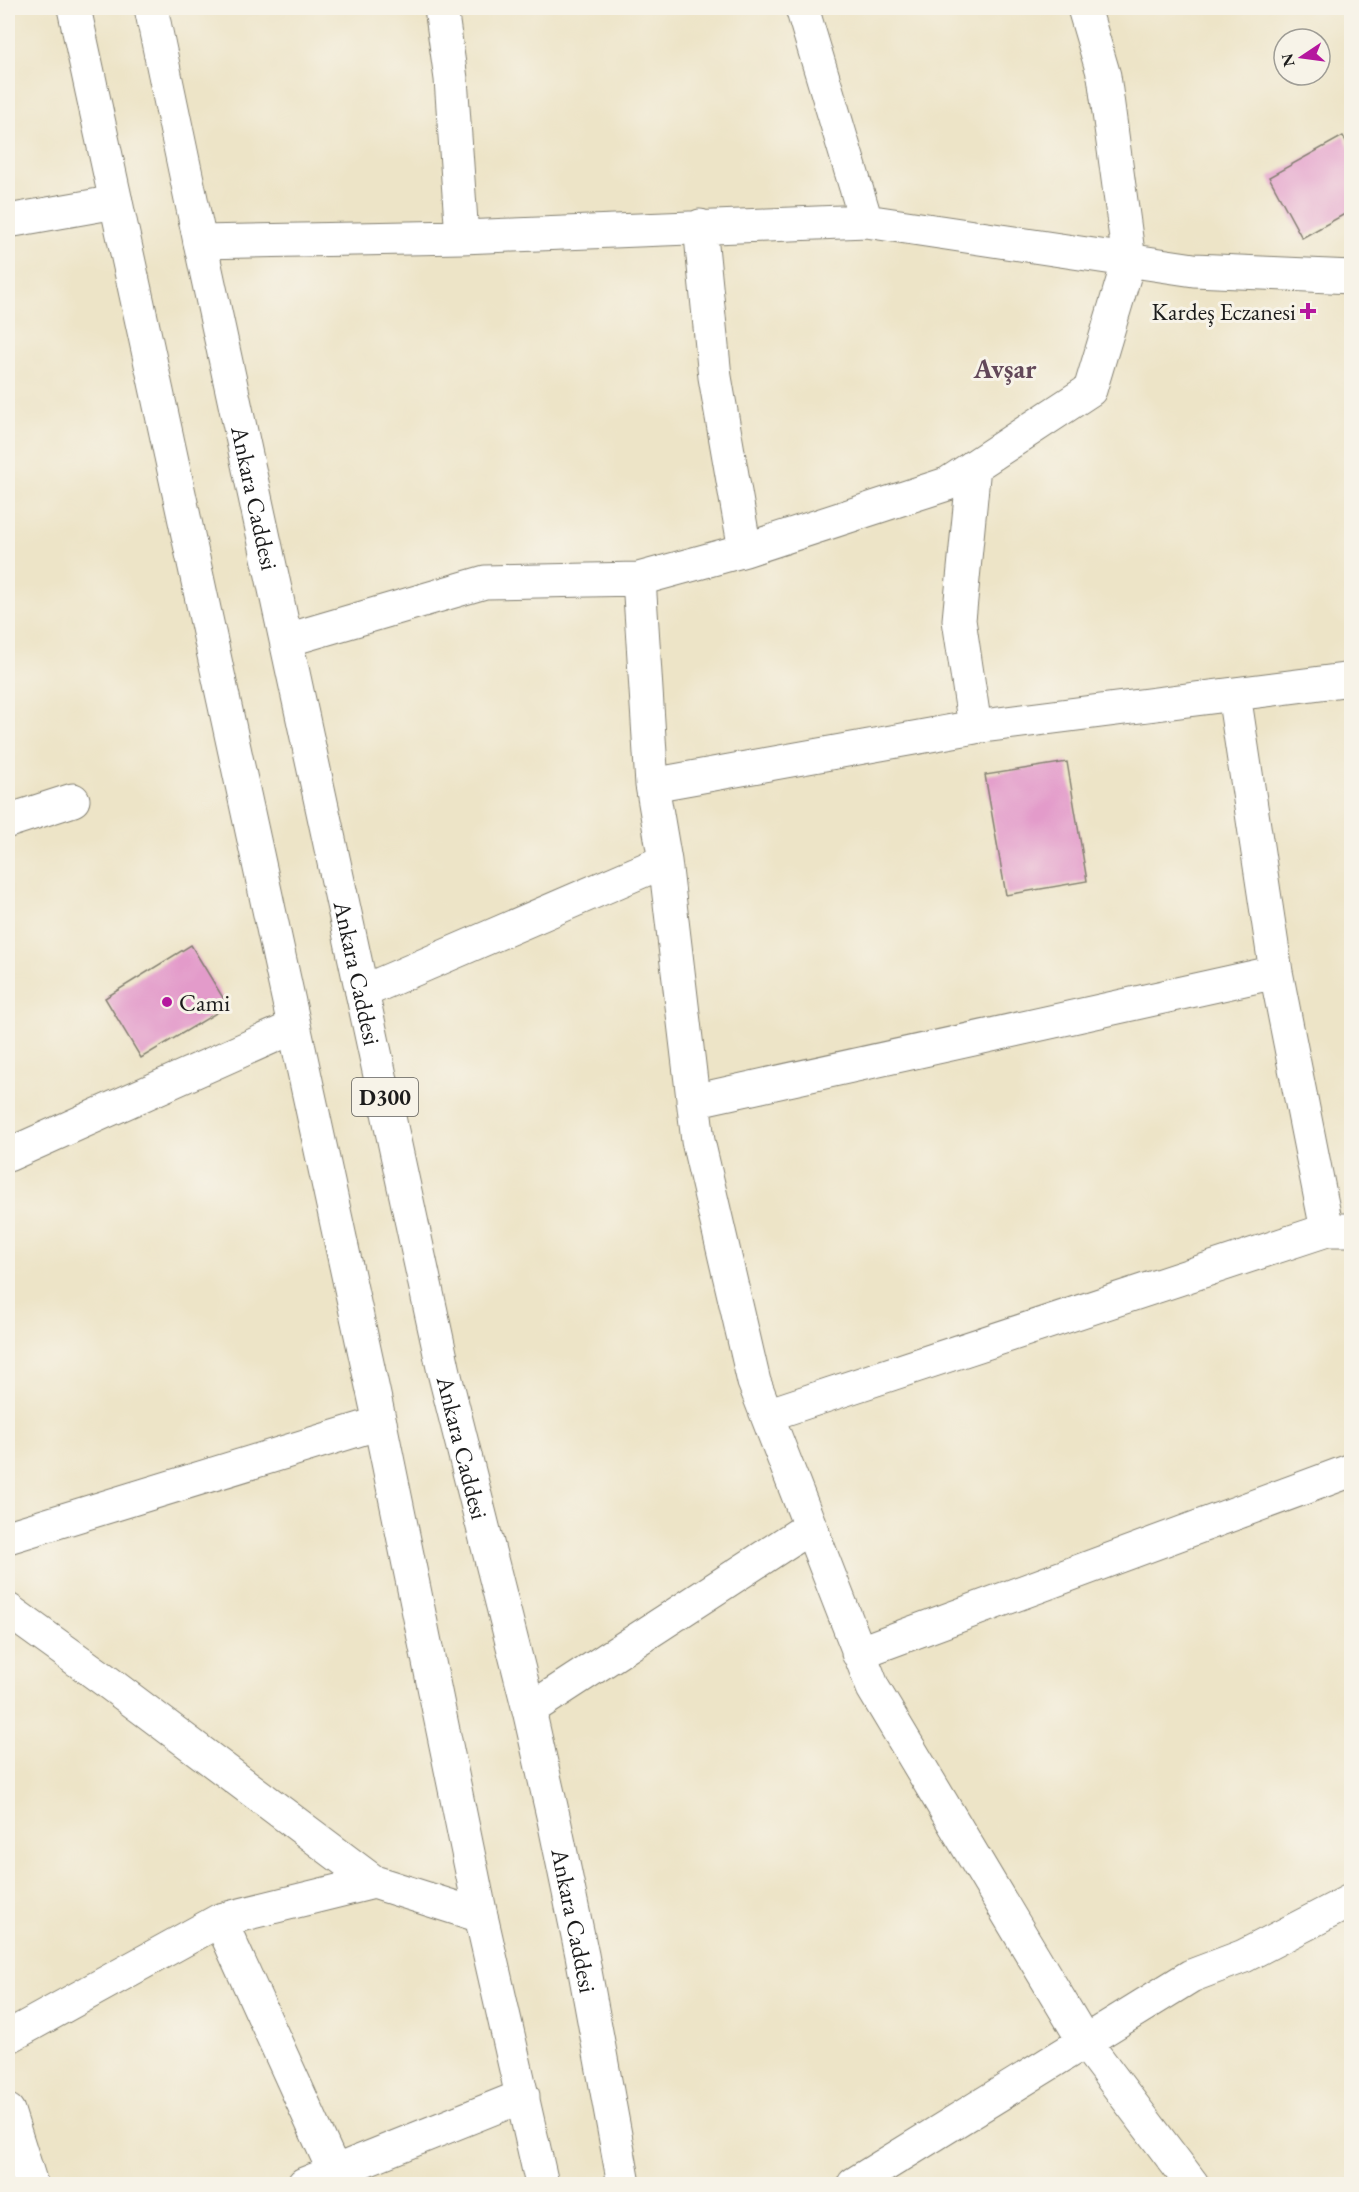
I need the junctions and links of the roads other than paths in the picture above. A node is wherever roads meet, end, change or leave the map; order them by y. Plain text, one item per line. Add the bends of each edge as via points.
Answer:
1 (74, 8) edge
2 (151, 8) edge
3 (441, 8) edge
4 (802, 8) edge
5 (1084, 8) edge
6 (116, 202) junction
7 (8, 220) edge
8 (866, 221) junction
9 (700, 226) junction
10 (462, 237) junction
11 (200, 242) junction
12 (1129, 260) junction
13 (1352, 277) edge
14 (974, 466) junction
15 (745, 550) junction
16 (639, 579) junction
17 (287, 640) junction
18 (1352, 680) edge
19 (1234, 694) junction
20 (975, 727) junction
21 (652, 786) junction
22 (73, 800) dead end
23 (8, 821) edge
24 (665, 861) junction
25 (1276, 972) junction
26 (362, 992) junction
27 (294, 1028) junction
28 (693, 1101) junction
29 (8, 1155) edge
30 (1339, 1230) edge
31 (767, 1415) junction
32 (380, 1423) junction
33 (1352, 1470) edge
34 (810, 1527) junction
35 (8, 1537) edge
36 (8, 1610) edge
37 (858, 1653) junction
38 (529, 1710) junction
39 (374, 1882) junction
40 (1352, 1900) edge
41 (480, 1916) junction
42 (220, 1920) junction
43 (8, 2037) edge
44 (1084, 2041) junction
45 (523, 2096) junction
46 (8, 2111) edge
47 (334, 2171) junction
48 (31, 2184) edge
49 (304, 2184) edge
50 (542, 2184) edge
51 (624, 2184) edge
52 (854, 2184) edge
53 (1192, 2184) edge

1 - 6 main road
2 - 11 main road, Ankara Caddesi / D300
3 - 10 main road via 451,79
4 - 8 main road
5 - 12 main road via 1104,76
6 - 7 main road
6 - 27 main road
8 - 9 main road
8 - 12 main road
9 - 10 main road
9 - 15 main road via 715,377
10 - 11 main road
11 - 17 main road, Ankara Caddesi / D300
12 - 13 main road via 1194,270
12 - 14 main road via 1090,390
14 - 15 main road via 947,484
14 - 20 main road via 958,620
15 - 16 main road
16 - 17 main road via 485,582
16 - 21 main road
17 - 26 main road, Ankara Caddesi / D300
18 - 19 main road
19 - 20 main road
19 - 25 main road
20 - 21 main road
21 - 24 main road
22 - 23 main road
24 - 26 main road
24 - 28 main road
25 - 28 main road
25 - 30 main road
26 - 38 main road, Ankara Caddesi / D300 via 444,1372
27 - 29 main road
27 - 32 main road
28 - 31 main road via 698,1141 751,1370
30 - 31 main road
31 - 34 main road
32 - 35 main road
32 - 41 main road
33 - 37 main road
34 - 37 main road
34 - 38 main road
36 - 39 main road
37 - 44 main road via 873,1688
38 - 51 main road, Ankara Caddesi / D300 via 582,1954
39 - 41 main road
39 - 42 main road
40 - 44 main road via 1244,1956 1191,1976
41 - 45 main road
42 - 43 main road
42 - 47 main road
44 - 52 main road
44 - 53 main road
45 - 47 main road
45 - 50 main road
46 - 48 main road
47 - 49 main road

